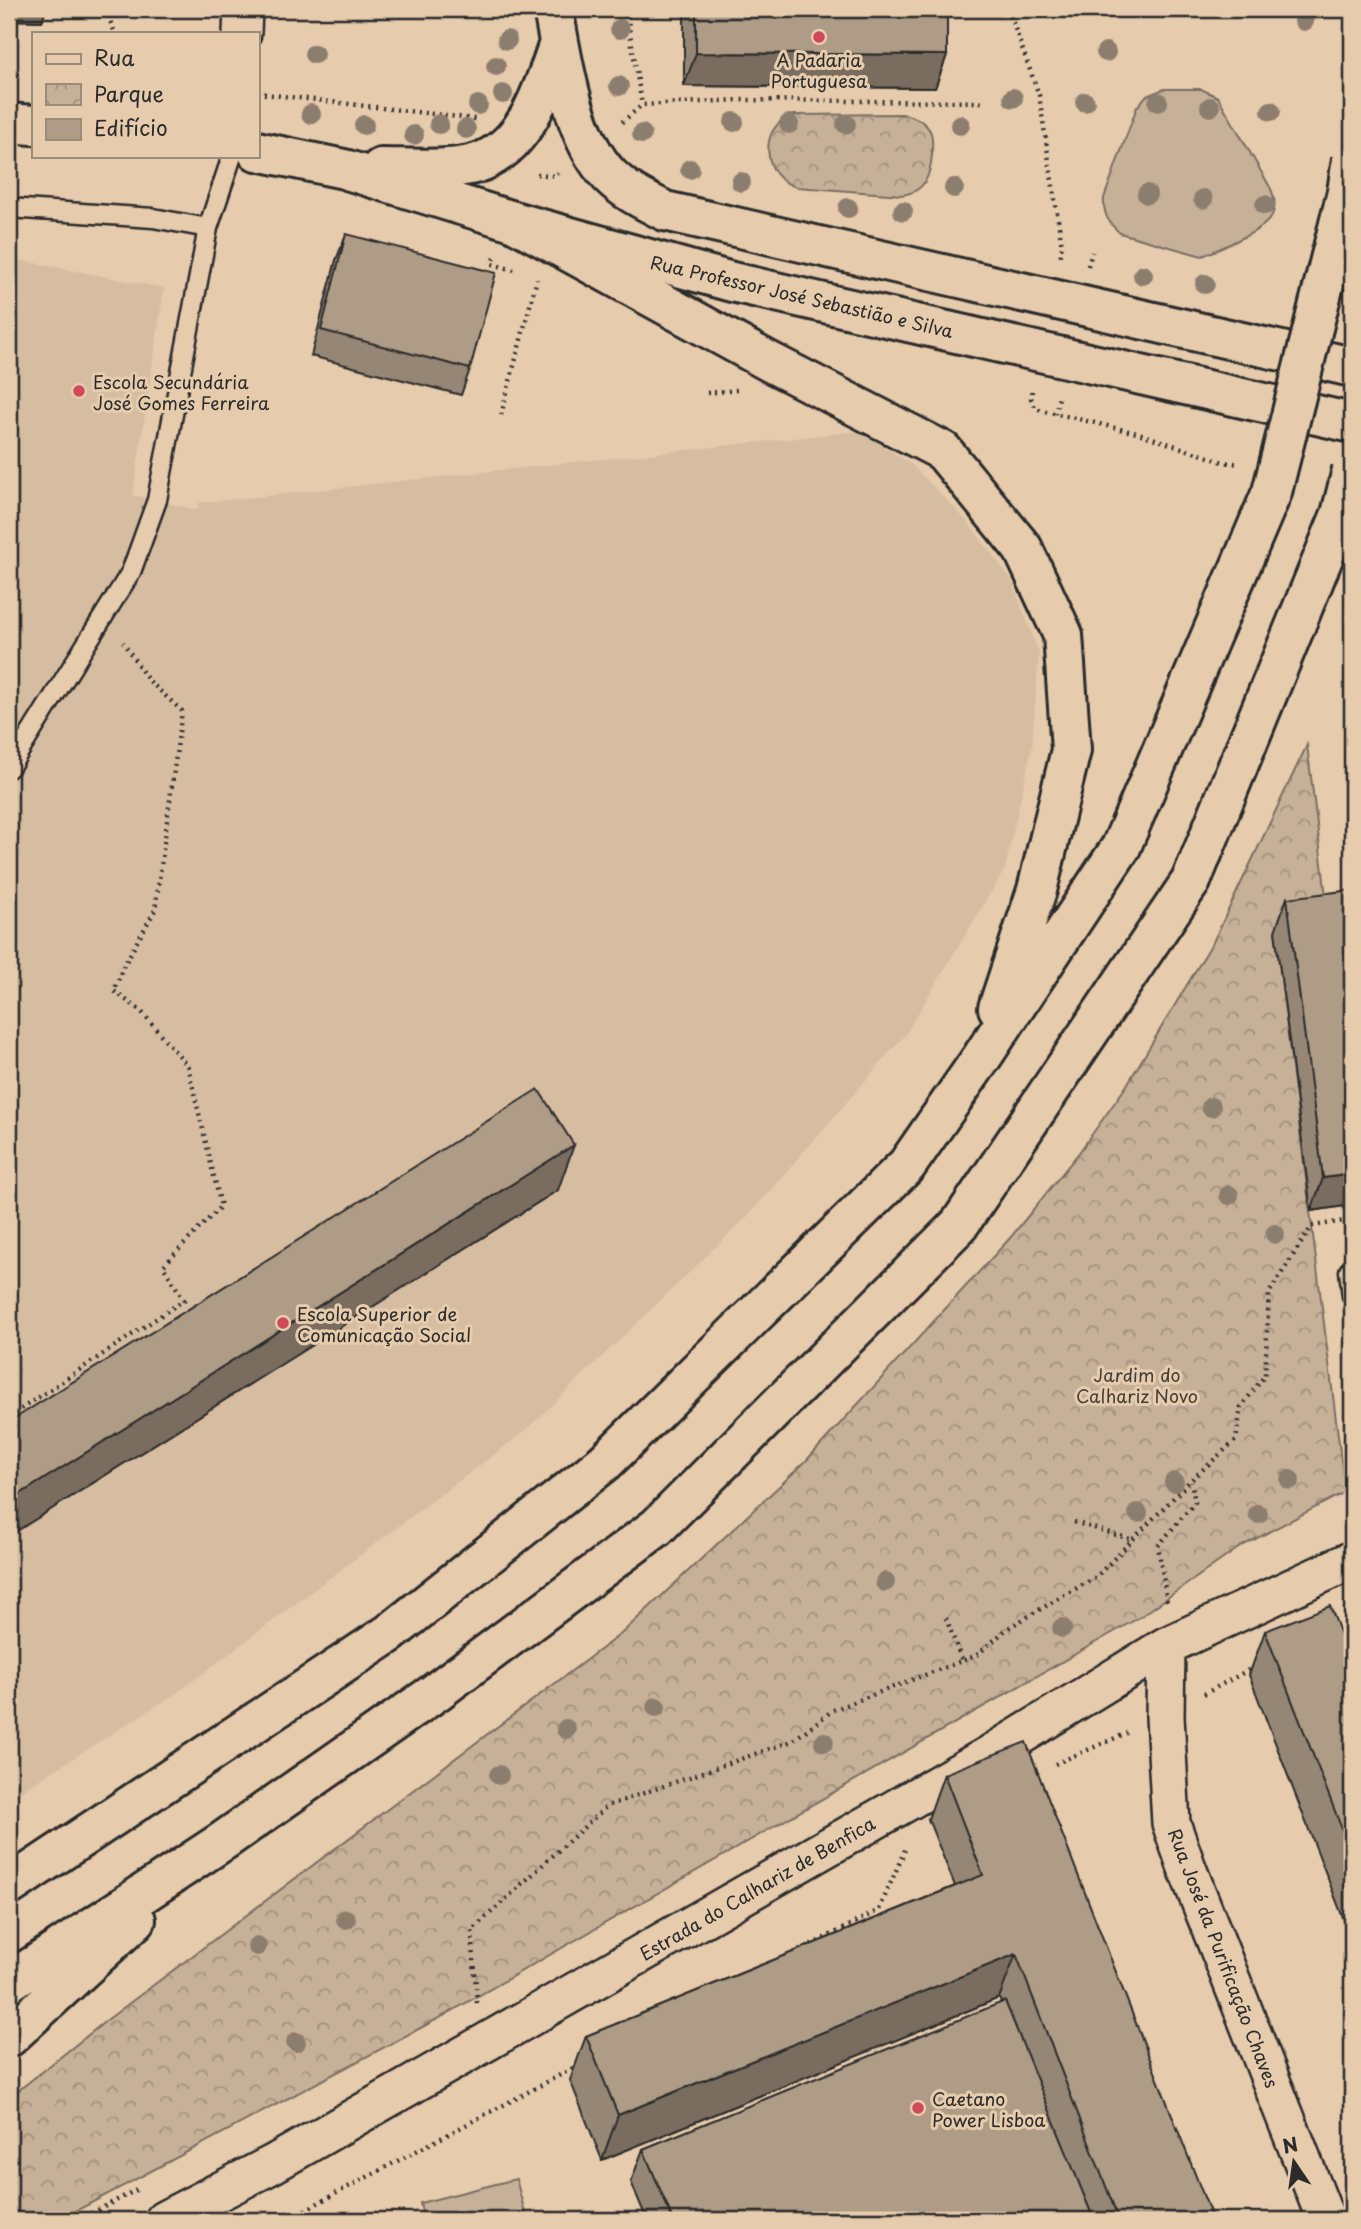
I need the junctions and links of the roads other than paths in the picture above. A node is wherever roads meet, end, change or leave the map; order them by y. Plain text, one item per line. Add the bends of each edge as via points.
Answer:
1 (243, 9) edge
2 (556, 26) edge
3 (242, 32) edge
4 (9, 123) edge
5 (32, 125) edge
6 (259, 151) edge
7 (231, 158) edge
8 (1352, 159) edge
9 (344, 169) junction
10 (9, 208) edge
11 (513, 221) junction
12 (208, 228) junction
13 (1352, 367) edge
14 (1352, 423) edge
15 (1352, 470) edge
16 (9, 768) edge
17 (982, 1057) junction
18 (1349, 1270) dead end
19 (1352, 1296) edge
20 (1352, 1560) edge
21 (1166, 1646) junction
22 (223, 1841) junction
23 (9, 1886) edge
24 (9, 1982) edge
25 (9, 2037) edge
26 (164, 2220) edge
27 (1326, 2220) edge

1 - 3 street
2 - 9 main road via 541,97 509,144 482,161 446,168
2 - 13 main road via 588,149 635,196 665,211
4 - 5 main road
6 - 9 main road, Rua Professor José Sebastião e Silva
7 - 12 lane
8 - 17 main road, bridge via 1272,492 1121,847
9 - 11 main road, Rua Professor José Sebastião e Silva
10 - 12 lane via 153,218
11 - 14 main road, Rua Professor José Sebastião e Silva via 732,282
11 - 17 main road via 943,451 1023,549 1063,635 1071,750 1037,890
12 - 16 lane via 157,500 131,572
15 - 22 main road, bridge via 1341,514 1191,881 959,1225 657,1527 436,1692
17 - 23 main road via 907,1164 604,1462 390,1633
18 - 19 lane
20 - 21 street, Estrada do Calhariz de Benfica
21 - 26 street, Estrada do Calhariz de Benfica via 977,1762 273,2164
21 - 27 street, Rua José da Purificação Chaves via 1171,1823
22 - 24 main road
22 - 25 main road

